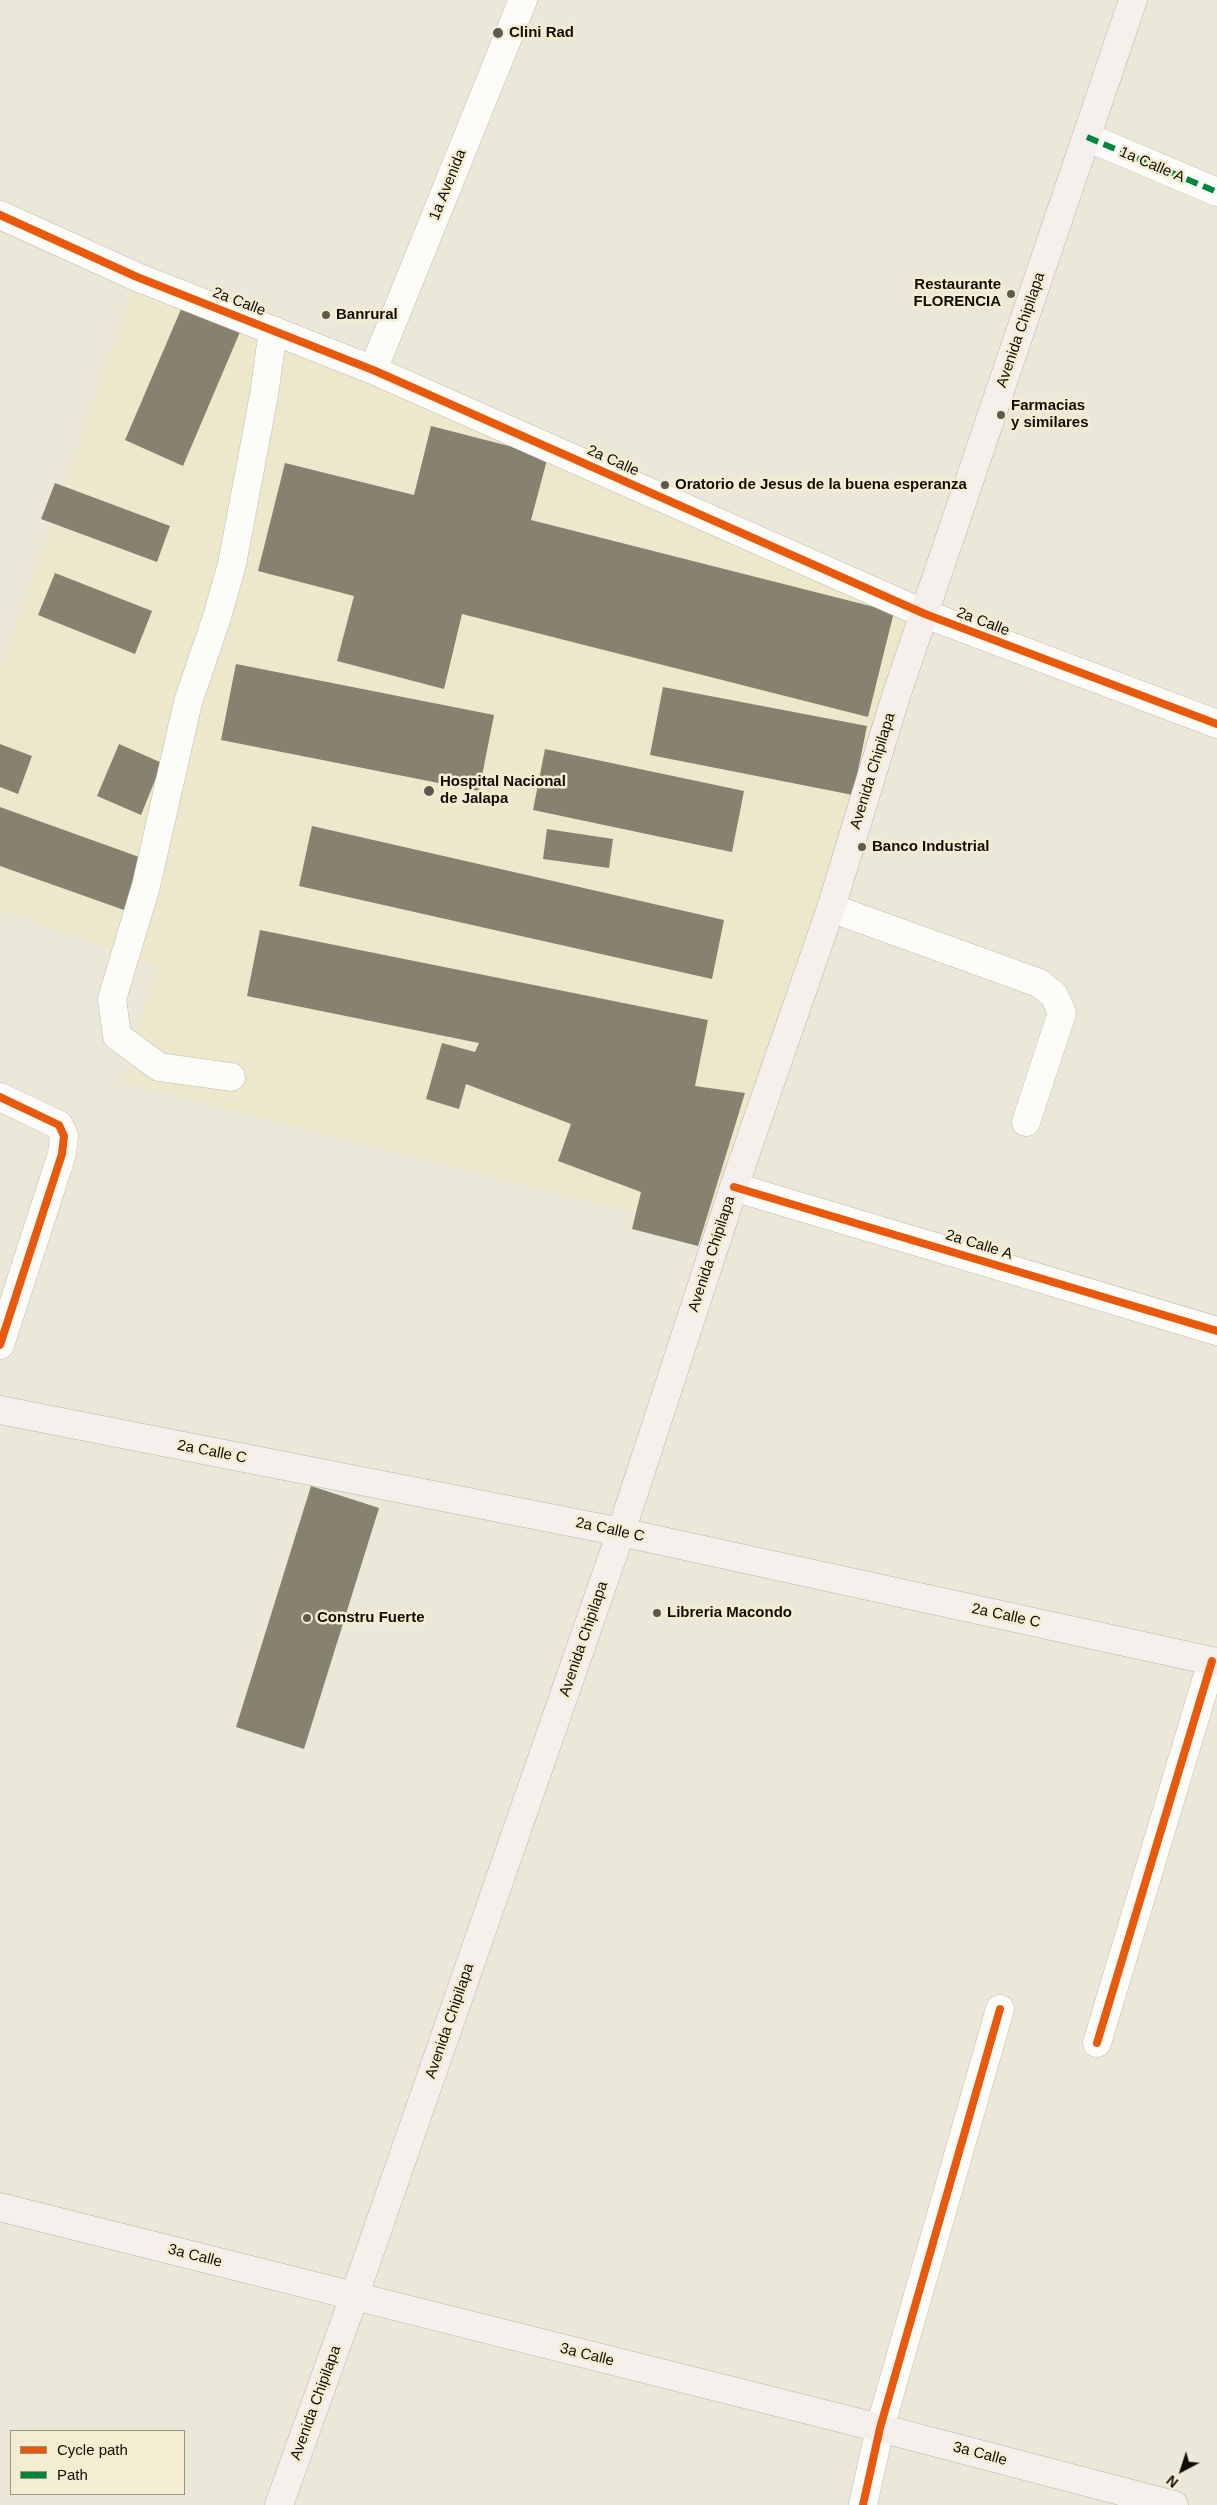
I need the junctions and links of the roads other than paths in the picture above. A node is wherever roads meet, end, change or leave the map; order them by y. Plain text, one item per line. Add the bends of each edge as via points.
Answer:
1 (523, 0) edge
2 (1133, 0) edge
3 (1087, 137) junction
4 (1217, 192) edge
5 (0, 215) edge
6 (272, 330) junction
7 (372, 370) junction
8 (925, 614) junction
9 (1217, 724) edge
10 (832, 908) junction
11 (231, 1077) dead end
12 (0, 1097) edge
13 (1026, 1122) dead end
14 (734, 1186) junction
15 (1217, 1331) edge
16 (0, 1345) edge
17 (0, 1410) edge
18 (621, 1532) junction
19 (1214, 1662) edge
20 (1000, 2009) dead end
21 (1097, 2043) dead end
22 (0, 2207) edge
23 (354, 2297) junction
24 (880, 2428) junction
25 (279, 2505) edge
26 (863, 2505) edge
27 (1174, 2505) edge

1 - 7 street, 1a Avenida
2 - 3 main road, Avenida Chipilapa
3 - 4 street, 1a Calle A
3 - 8 main road, Avenida Chipilapa
5 - 6 street, 2a Calle via 137,277
6 - 7 street, 2a Calle
6 - 11 street via 264,395 232,564 188,702 146,886 112,999 117,1036 159,1067
7 - 8 street, 2a Calle
8 - 9 street, 2a Calle
8 - 10 main road, Avenida Chipilapa via 896,696
10 - 13 street via 1039,983 1054,995 1062,1013
10 - 14 main road, Avenida Chipilapa
12 - 16 street via 59,1125 64,1136 62,1154
14 - 15 street, 2a Calle A
14 - 18 main road, Avenida Chipilapa
17 - 18 main road, 2a Calle C
18 - 19 main road, 2a Calle C
18 - 23 main road, Avenida Chipilapa
19 - 21 street
20 - 24 street
22 - 23 main road, 3a Calle
23 - 24 main road, 3a Calle
23 - 25 main road, Avenida Chipilapa
24 - 26 street
24 - 27 main road, 3a Calle

